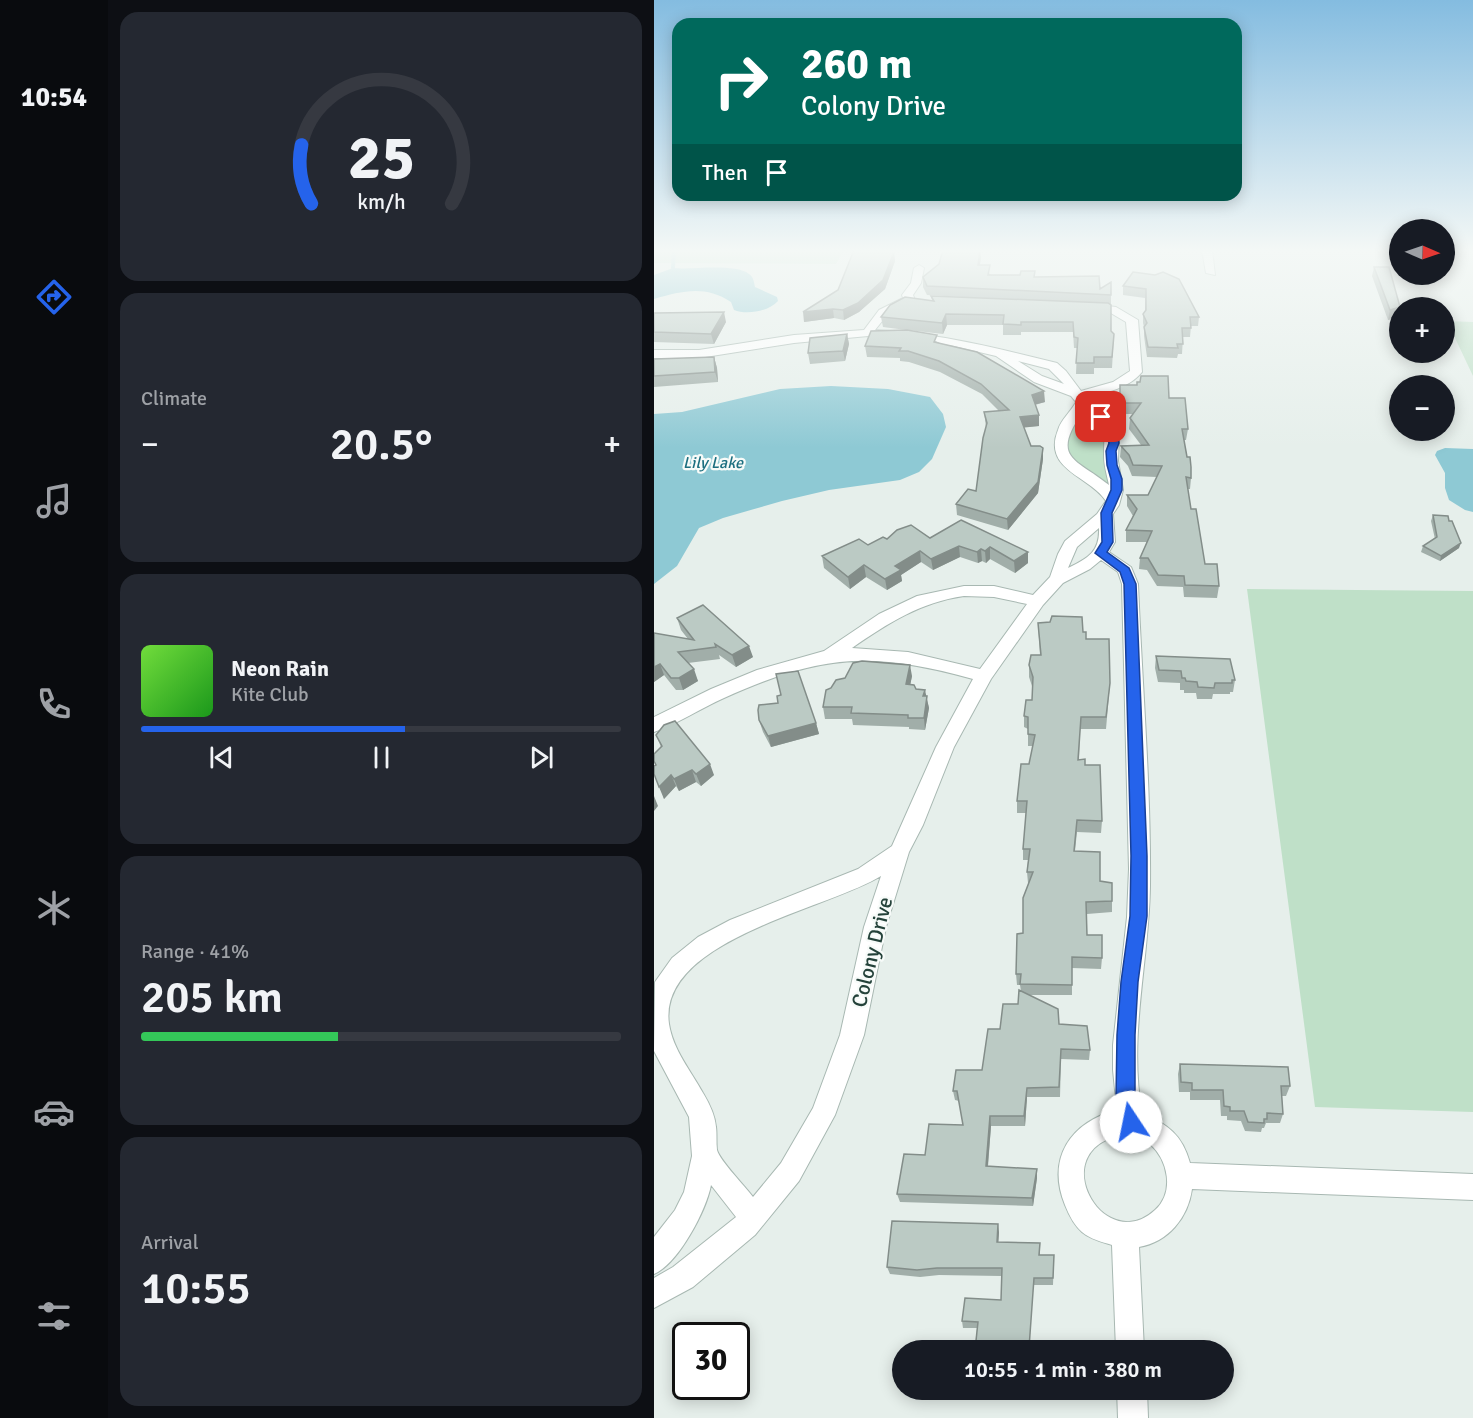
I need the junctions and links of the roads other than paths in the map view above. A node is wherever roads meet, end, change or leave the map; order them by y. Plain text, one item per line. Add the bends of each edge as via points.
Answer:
1 (880, 316) edge
2 (1128, 316) edge
3 (868, 333) junction
4 (654, 354) edge
5 (1079, 397) junction
6 (1110, 507) junction
7 (1101, 553) junction
8 (1057, 579) junction
9 (1038, 601) junction
10 (830, 656) junction
11 (984, 676) junction
12 (654, 725) edge
13 (899, 852) junction
14 (1131, 1122) junction
15 (705, 1156) junction
16 (1181, 1176) junction
17 (1473, 1187) edge
18 (753, 1218) junction
19 (1125, 1236) junction
20 (654, 1260) edge
21 (654, 1294) edge
22 (1130, 1340) edge
23 (1132, 1400) edge
24 (1133, 1418) edge

1 - 3 street via 871,323
2 - 5 street via 1134,327 1136,372 1118,385
3 - 4 street via 794,339 699,354
3 - 5 street via 942,340 998,353 1031,375
5 - 6 street via 1112,432 1117,490
5 - 6 street via 1080,410 1063,433 1063,454 1075,470 1102,484
6 - 7 street via 1107,542
6 - 8 street, Colony Drive via 1072,542
7 - 8 street, Colony Drive via 1085,566
7 - 14 street via 1125,570 1130,584 1139,856 1138,916 1126,1035 1125,1098
8 - 9 street, Colony Drive
9 - 10 street via 990,591 960,590 926,597
9 - 11 street, Colony Drive
10 - 11 street via 917,659
10 - 12 street via 778,670
11 - 13 street, Colony Drive via 945,747
13 - 15 street via 866,875 715,937 687,955 671,973 660,996 657,1021 671,1059 702,1118
13 - 18 street, Colony Drive via 875,927 852,1035 823,1115 790,1172
14 - 16 street via 1146,1126 1170,1145
14 - 19 street via 1097,1128 1075,1155 1071,1173 1073,1192 1081,1210 1094,1224 1111,1234
15 - 18 street
15 - 20 street via 696,1196
16 - 17 street
16 - 19 street via 1174,1211 1162,1224 1147,1233
18 - 21 street, Colony Drive via 683,1277
19 - 22 street
23 - 24 street

